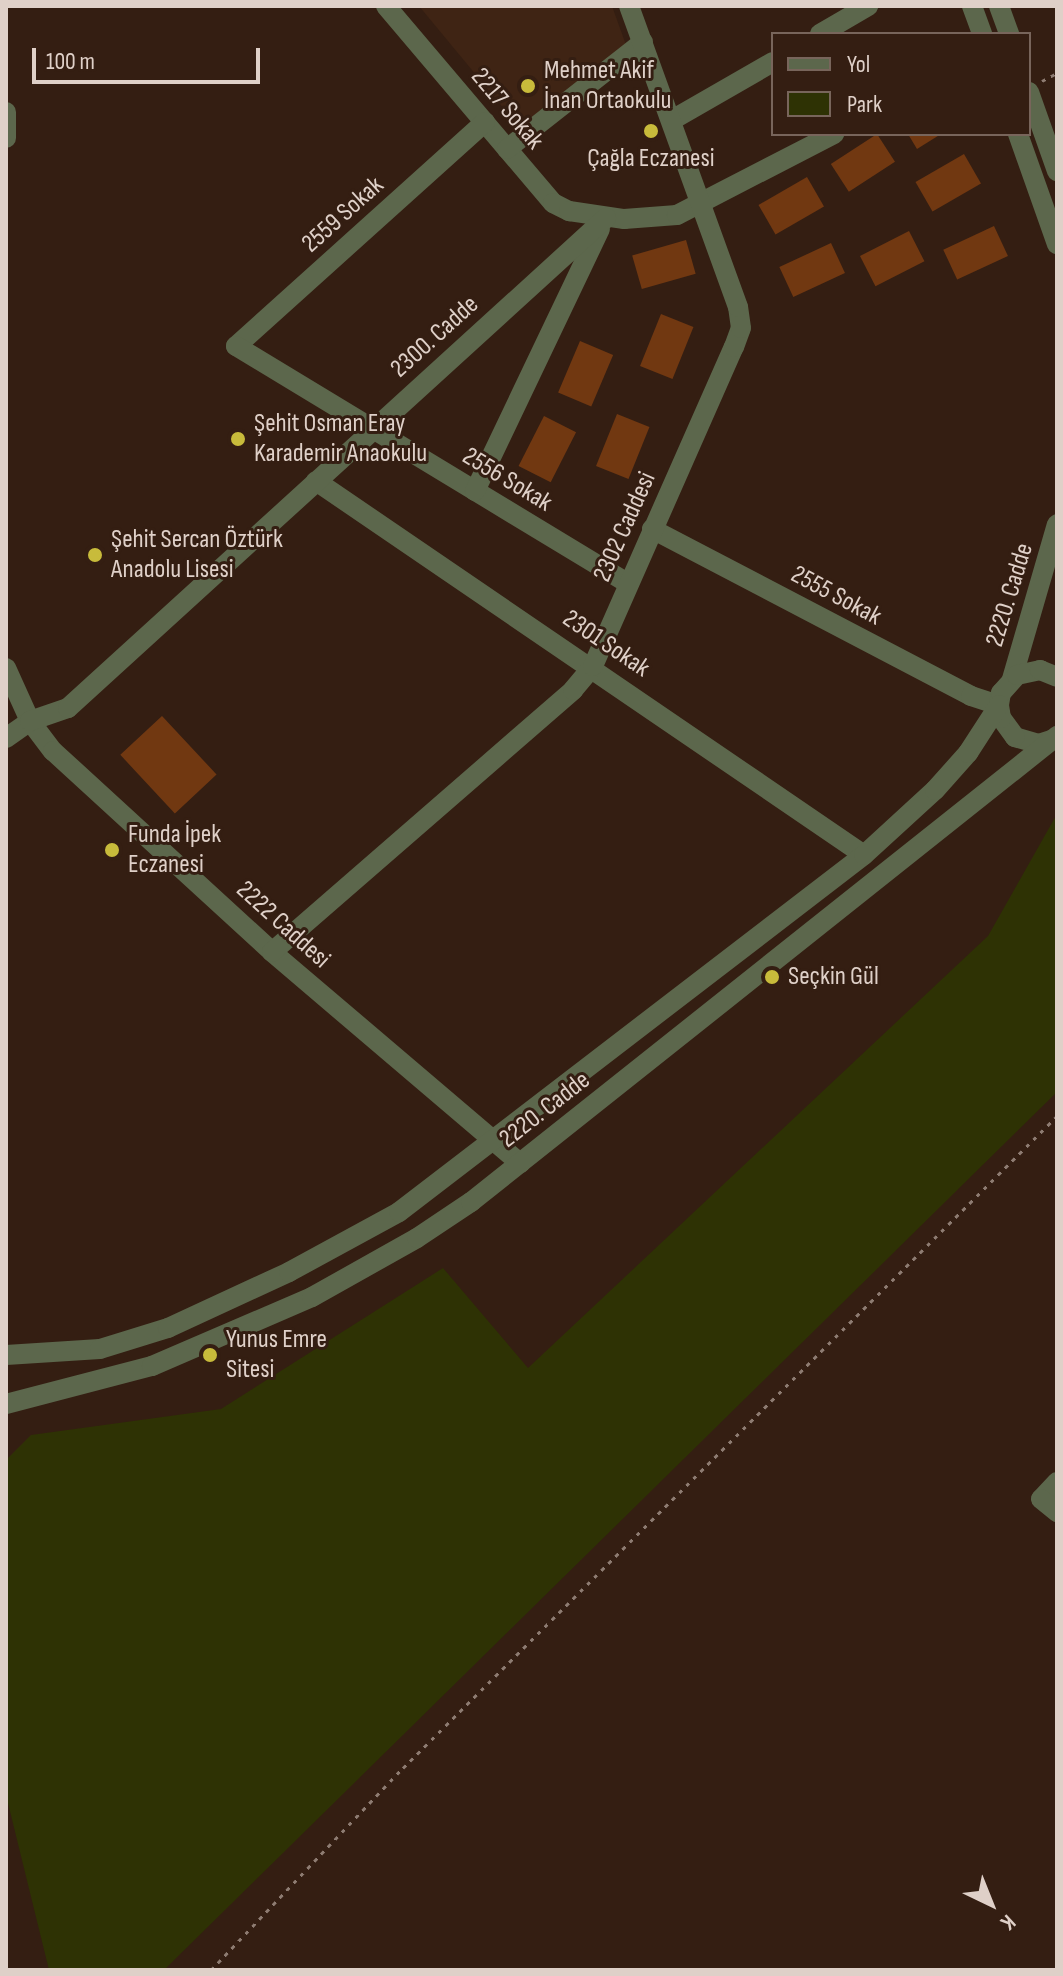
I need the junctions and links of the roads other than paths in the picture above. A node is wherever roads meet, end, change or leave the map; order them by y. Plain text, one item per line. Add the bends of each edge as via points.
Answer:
1 (386, 6) edge
2 (629, 6) edge
3 (868, 6) edge
4 (972, 6) edge
5 (999, 6) edge
6 (823, 32) edge
7 (981, 32) edge
8 (1008, 32) edge
9 (643, 42) junction
10 (771, 63) edge
11 (1031, 98) edge
12 (6, 112) edge
13 (672, 120) junction
14 (485, 122) junction
15 (830, 136) edge
16 (1019, 136) edge
17 (6, 138) edge
18 (507, 149) junction
19 (1057, 171) edge
20 (703, 204) junction
21 (606, 218) junction
22 (1057, 244) edge
23 (236, 346) joint
24 (373, 429) junction
25 (316, 481) junction
26 (475, 491) junction
27 (1057, 524) edge
28 (652, 529) junction
29 (629, 584) junction
30 (593, 666) junction
31 (6, 668) edge
32 (1057, 677) edge
33 (1012, 679) junction
34 (999, 705) junction
35 (30, 721) junction
36 (6, 738) edge
37 (1054, 738) edge
38 (864, 855) junction
39 (272, 952) junction
40 (495, 1142) junction
41 (520, 1163) junction
42 (6, 1355) edge
43 (6, 1404) edge
44 (1057, 1482) edge
45 (1057, 1512) edge

1 - 14 street, 2217 Sokak
2 - 9 street, 2302 Caddesi
3 - 6 street
4 - 7 street
5 - 8 street
9 - 13 street, 2302 Caddesi
9 - 18 street
10 - 13 street
11 - 19 street
12 - 17 street
13 - 20 street, 2302 Caddesi
14 - 18 street, 2217 Sokak
14 - 23 street, 2559 Sokak
15 - 20 street, 2217 Sokak
16 - 22 street
18 - 21 street, 2217 Sokak via 553,203
20 - 21 street, 2217 Sokak via 660,218
20 - 28 street, 2302 Caddesi via 741,328
21 - 24 street, 2300. Cadde
21 - 26 street
23 - 24 street, 2556 Sokak
24 - 25 street, 2300. Cadde
24 - 26 street, 2556 Sokak
25 - 30 street, 2301 Sokak
25 - 35 street, 2300. Cadde via 68,708
26 - 29 street, 2556 Sokak
27 - 33 street, 2220. Cadde
28 - 29 street, 2302 Caddesi
28 - 34 street, 2555 Sokak via 971,696
29 - 30 street, 2302 Caddesi
30 - 38 street, 2301 Sokak
30 - 39 street, 2302 Caddesi via 573,690
31 - 35 street, 2222 Caddesi
32 - 33 street, 2220. Cadde via 1028,671
33 - 34 street, 2220. Cadde
34 - 37 street, 2220. Cadde via 1006,729 1015,737 1039,744
34 - 38 street, 2220. Cadde via 968,753 935,790
35 - 36 street, 2300. Cadde
35 - 39 street, 2222 Caddesi via 53,751
37 - 41 street, 2220. Cadde
38 - 40 street, 2220. Cadde
39 - 40 street, 2222 Caddesi
40 - 41 street, 2222 Caddesi
40 - 42 street, 2220. Cadde via 399,1212 228,1302 100,1349
41 - 43 street, 2220. Cadde via 404,1246 264,1320 152,1366
44 - 45 street via 1041,1499

